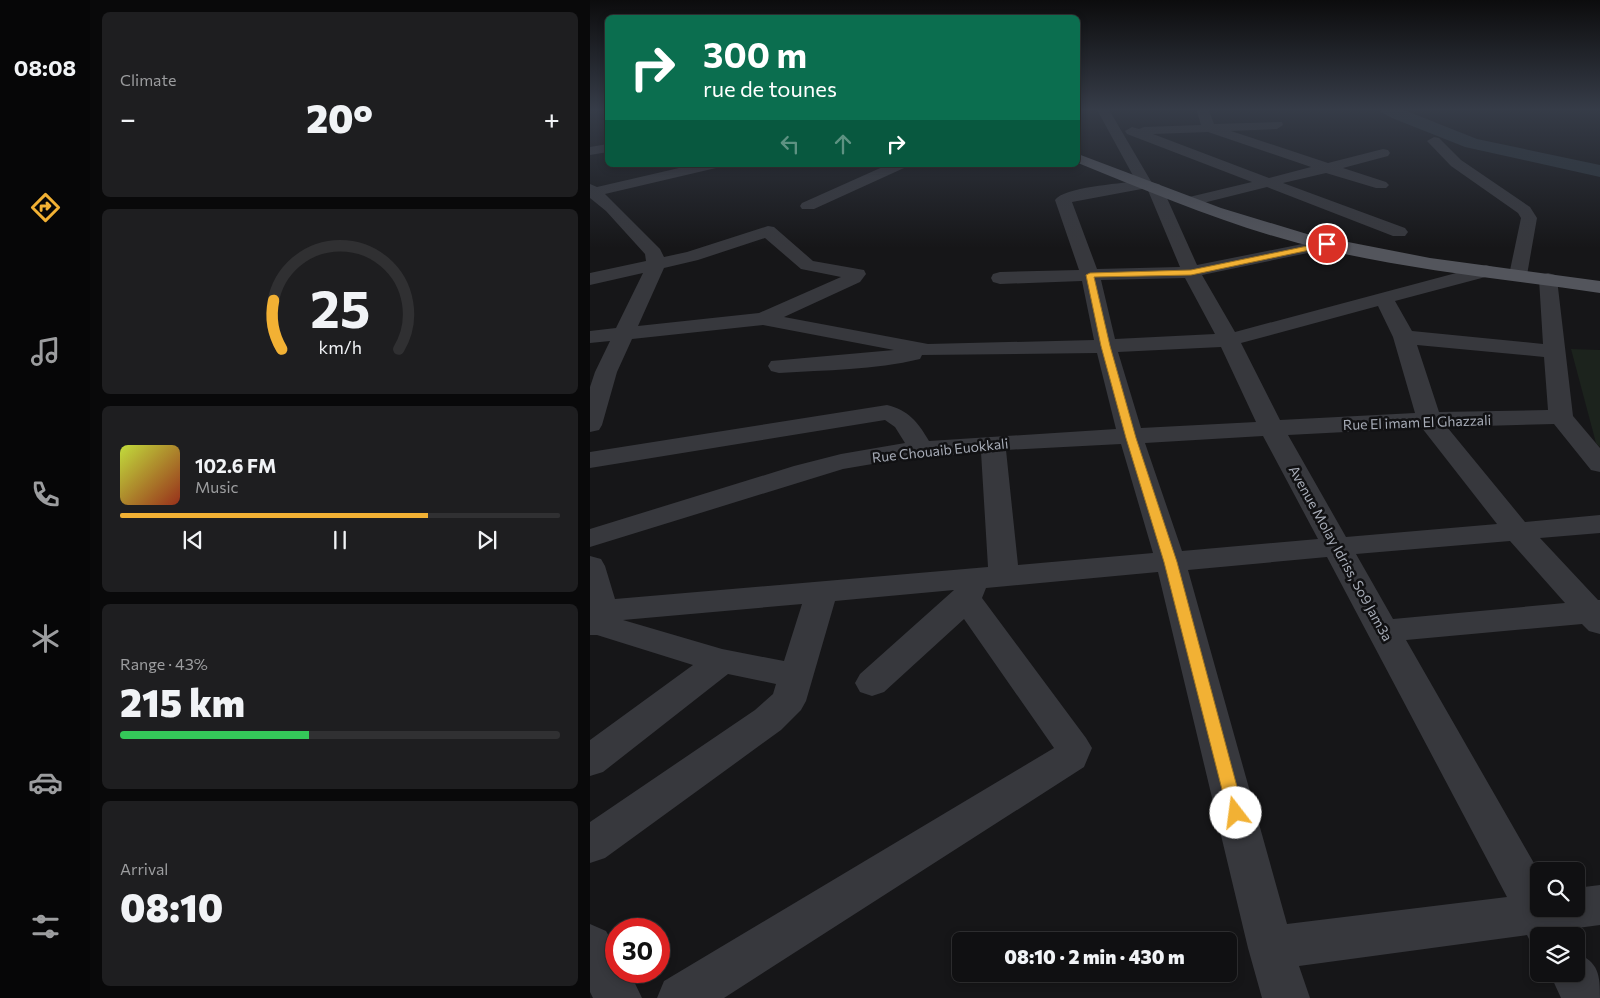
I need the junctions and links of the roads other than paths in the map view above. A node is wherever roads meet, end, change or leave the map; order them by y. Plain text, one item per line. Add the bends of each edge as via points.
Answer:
1 (1129, 155) edge
2 (1193, 155) edge
3 (1287, 155) edge
4 (1377, 155) edge
5 (1448, 155) edge
6 (1080, 159) edge
7 (702, 167) edge
8 (895, 167) edge
9 (1326, 168) junction
10 (1266, 183) junction
11 (1381, 185) dead end
12 (1150, 186) junction
13 (591, 191) edge
14 (1191, 201) junction
15 (808, 206) dead end
16 (1400, 232) dead end
17 (1327, 244) junction
18 (656, 265) junction
19 (1486, 271) junction
20 (1191, 272) junction
21 (1090, 275) junction
22 (1518, 275) junction
23 (1000, 278) dead end
24 (590, 279) edge
25 (1548, 279) junction
26 (1600, 286) edge
27 (1384, 300) junction
28 (763, 319) junction
29 (1404, 337) junction
30 (590, 338) edge
31 (621, 340) junction
32 (1229, 340) junction
33 (1106, 346) junction
34 (928, 350) junction
35 (590, 352) edge
36 (1555, 352) junction
37 (779, 366) dead end
38 (1561, 417) junction
39 (1429, 420) junction
40 (590, 424) edge
41 (1272, 429) junction
42 (1131, 438) junction
43 (993, 444) junction
44 (921, 449) junction
45 (590, 460) edge
46 (1600, 464) edge
47 (1600, 524) edge
48 (1518, 532) junction
49 (590, 538) edge
50 (1338, 547) junction
51 (1171, 562) junction
52 (590, 566) edge
53 (982, 585) junction
54 (822, 592) junction
55 (1598, 616) edge
56 (595, 621) edge
57 (1384, 631) junction
58 (722, 661) junction
59 (796, 676) junction
60 (872, 683) dead end
61 (590, 761) edge
62 (590, 845) edge
63 (1530, 870) edge
64 (1600, 905) edge
65 (1585, 909) edge
66 (1559, 917) edge
67 (590, 946) edge
68 (1271, 948) junction
69 (1577, 982) edge
70 (618, 998) edge
71 (680, 998) edge
72 (1286, 998) edge
73 (1586, 998) edge

1 - 12 street, Avenue Molay Idriss, So9 Jam3a
2 - 10 street
3 - 9 street
4 - 9 street
5 - 22 street via 1524,210 1529,218
6 - 12 main road
7 - 13 street
8 - 15 street
9 - 10 street
9 - 11 street
10 - 14 street
10 - 16 street
12 - 14 main road
12 - 20 street, Avenue Molay Idriss, So9 Jam3a
12 - 21 street via 1065,197 1063,200
13 - 18 street via 612,208 654,253
14 - 17 main road via 1261,227
17 - 19 main road
17 - 20 street
18 - 24 street
18 - 28 street via 768,231 807,265 857,274
18 - 31 street
19 - 22 main road
19 - 27 street
20 - 21 street
20 - 32 street, Avenue Molay Idriss, So9 Jam3a
21 - 23 street
21 - 33 street
22 - 25 main road
25 - 26 main road
25 - 36 street
27 - 29 street
27 - 32 street
28 - 31 street
28 - 34 street
29 - 36 street
29 - 39 street
30 - 31 street
31 - 35 street
31 - 40 street via 606,372
32 - 33 street
32 - 41 street, Avenue Molay Idriss, So9 Jam3a
33 - 34 street
33 - 42 street
34 - 37 street via 872,360
36 - 38 street
38 - 39 street, Rue El imam El Ghazzali
38 - 46 street
39 - 41 street, Rue El imam El Ghazzali
39 - 48 street
41 - 42 street, Rue Chouaib Euokkali
41 - 50 street, Avenue Molay Idriss, So9 Jam3a
42 - 43 street, Rue Chouaib Euokkali
42 - 51 street
43 - 44 street, Rue Chouaib Euokkali
43 - 53 street
44 - 45 street via 897,414 887,412
44 - 49 street, Rue Chouaib Euokkali via 841,462
47 - 48 street
48 - 50 street
48 - 55 street
50 - 51 street
50 - 57 street, Avenue Molay Idriss, So9 Jam3a
51 - 53 street
51 - 68 street
52 - 56 street
53 - 54 street
53 - 60 street
53 - 71 street via 1074,748 1071,756
54 - 56 street
54 - 59 street
55 - 57 street
56 - 58 street
57 - 63 street, Avenue Molay Idriss, So9 Jam3a
58 - 59 street
58 - 61 street
59 - 62 street via 788,701 768,720
64 - 65 street
66 - 68 street
67 - 70 street
68 - 72 street
69 - 73 street

